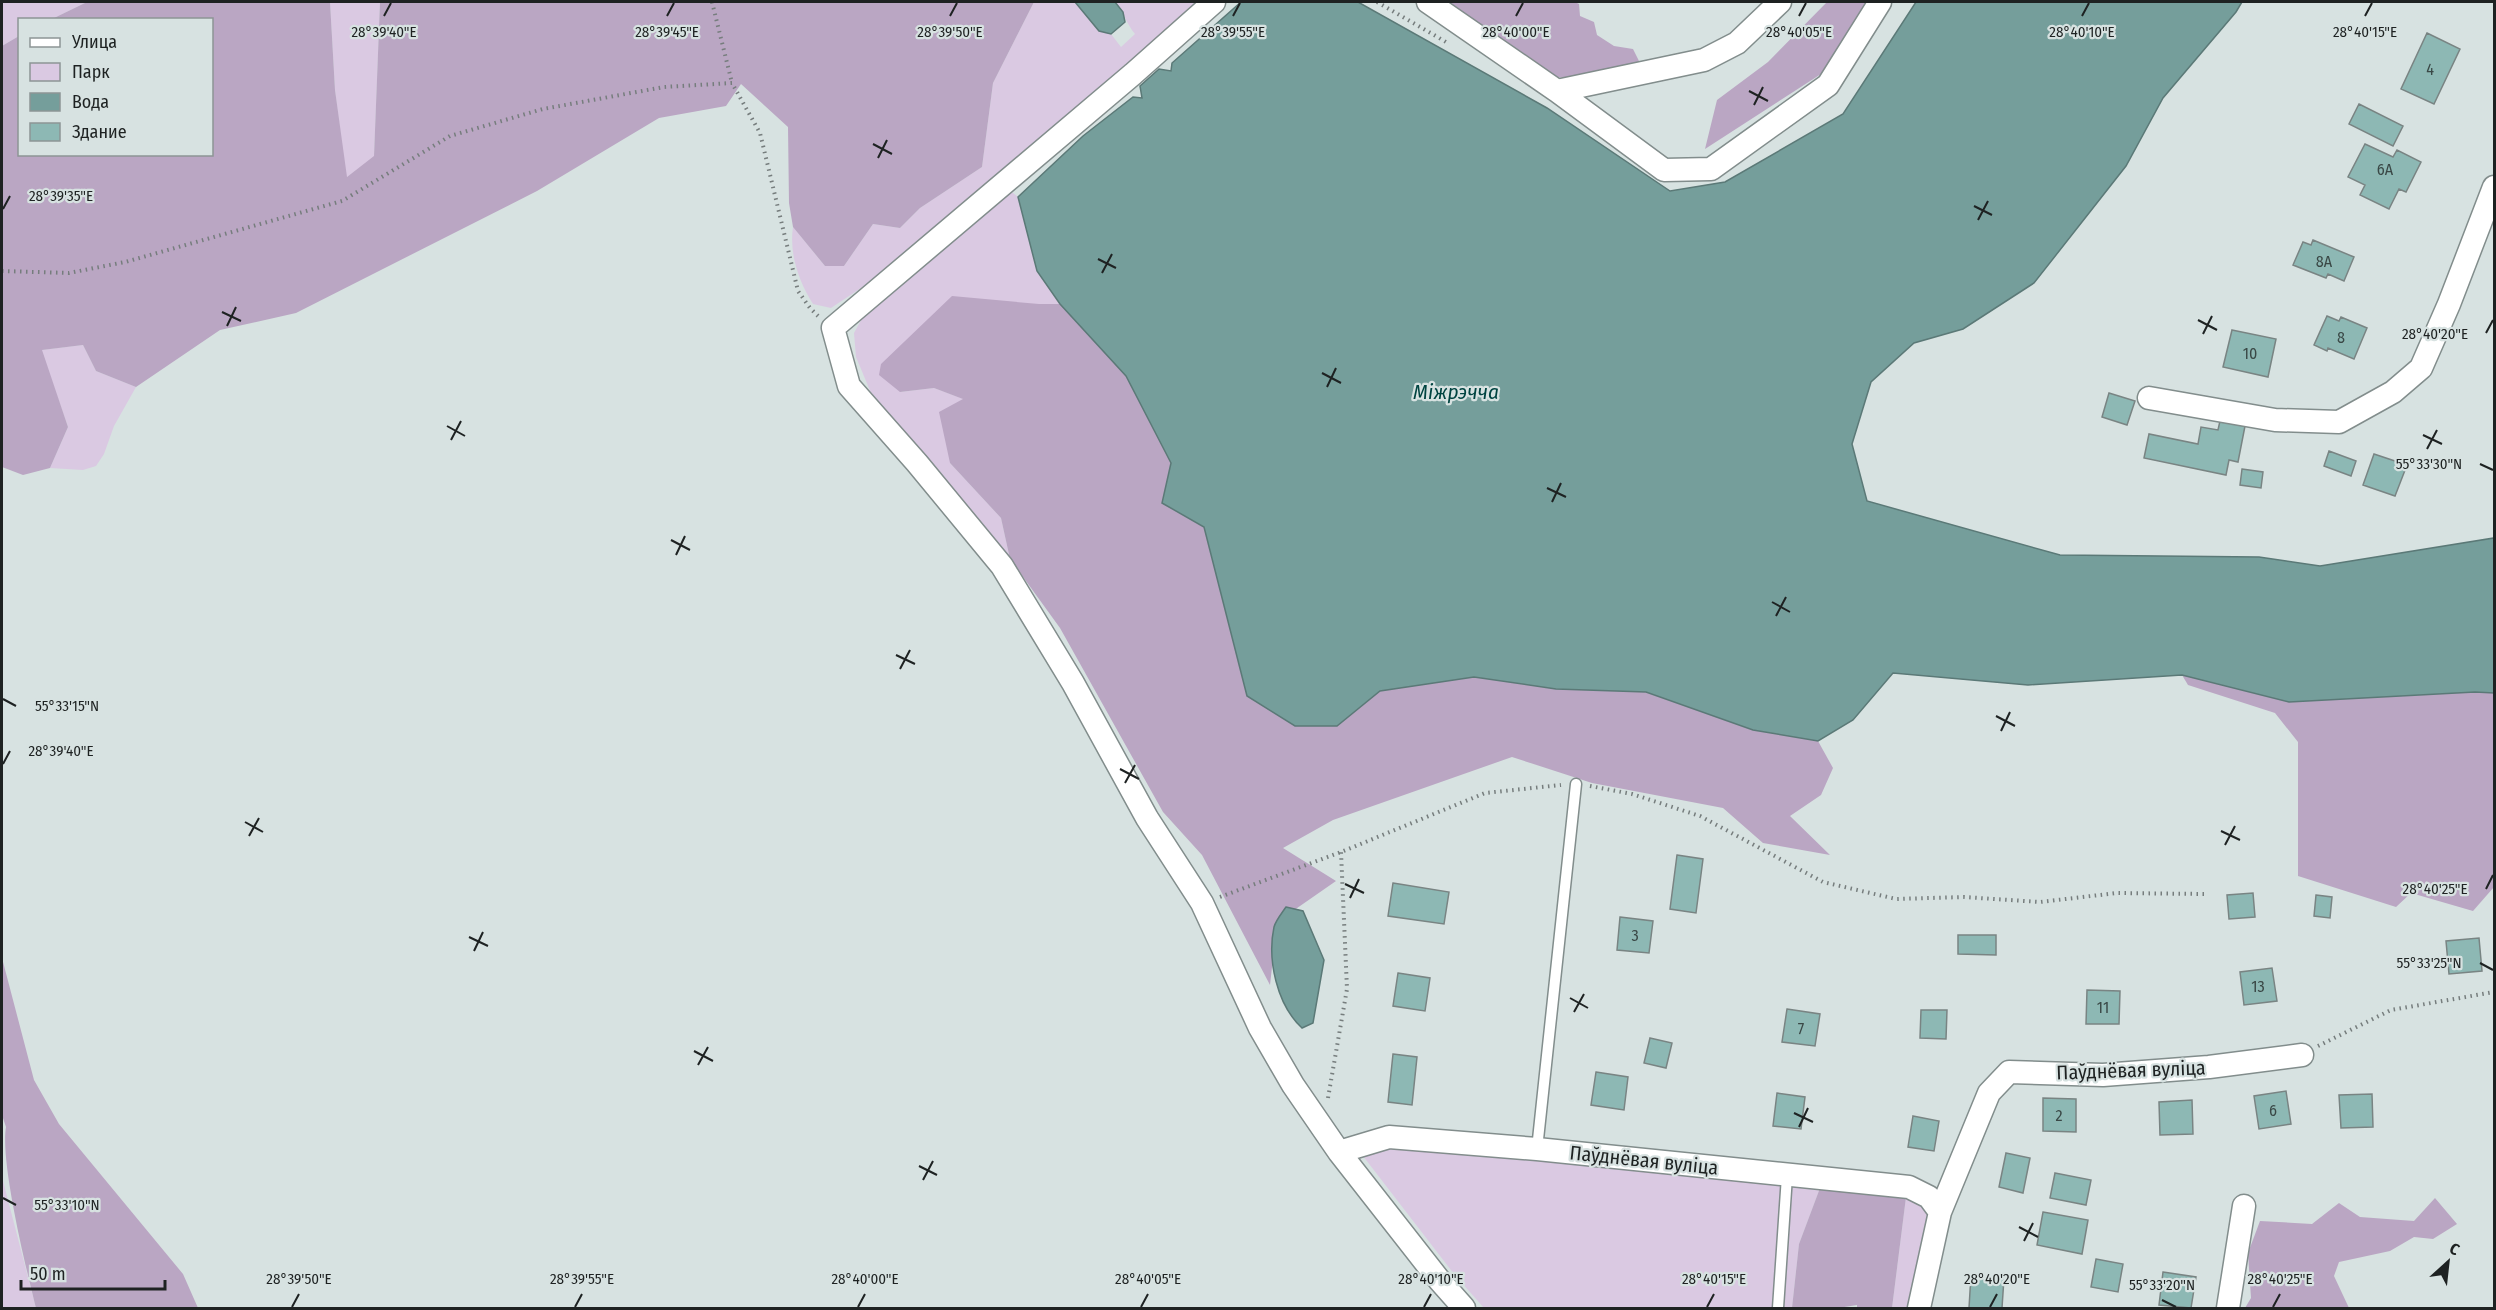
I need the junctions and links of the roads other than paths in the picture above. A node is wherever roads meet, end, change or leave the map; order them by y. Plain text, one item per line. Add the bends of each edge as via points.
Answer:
1 (1214, 2) edge
2 (1428, 2) edge
3 (1780, 2) edge
4 (1880, 2) edge
5 (1557, 91) junction
6 (2494, 187) edge
7 (2487, 226) edge
8 (2149, 398) dead end
9 (1576, 784) road end
10 (2302, 1055) road end
11 (1537, 1149) junction
12 (1339, 1152) junction
13 (1787, 1176) junction
14 (2244, 1206) dead end
15 (1940, 1212) junction
16 (1464, 1308) edge
17 (1778, 1308) edge
18 (1919, 1308) edge
19 (2228, 1308) edge

1 - 12 street via 833,328 849,386 1002,566 1073,682 1147,818 1202,903 1260,1028
2 - 5 street
3 - 5 street via 1737,44 1704,60
4 - 5 street via 1828,85 1711,169 1664,170
6 - 7 street
7 - 8 street via 2421,368 2393,392 2338,422 2275,420
9 - 11 lane
10 - 15 street, Паўднёвая вуліца via 2103,1075 2009,1072 1989,1093
11 - 12 street, Паўднёвая вуліца via 1389,1137
11 - 13 street, Паўднёвая вуліца
12 - 16 street
13 - 15 street, Паўднёвая вуліца via 1909,1187 1929,1197
13 - 17 lane
14 - 19 street
15 - 18 street, Паўднёвая вуліца

